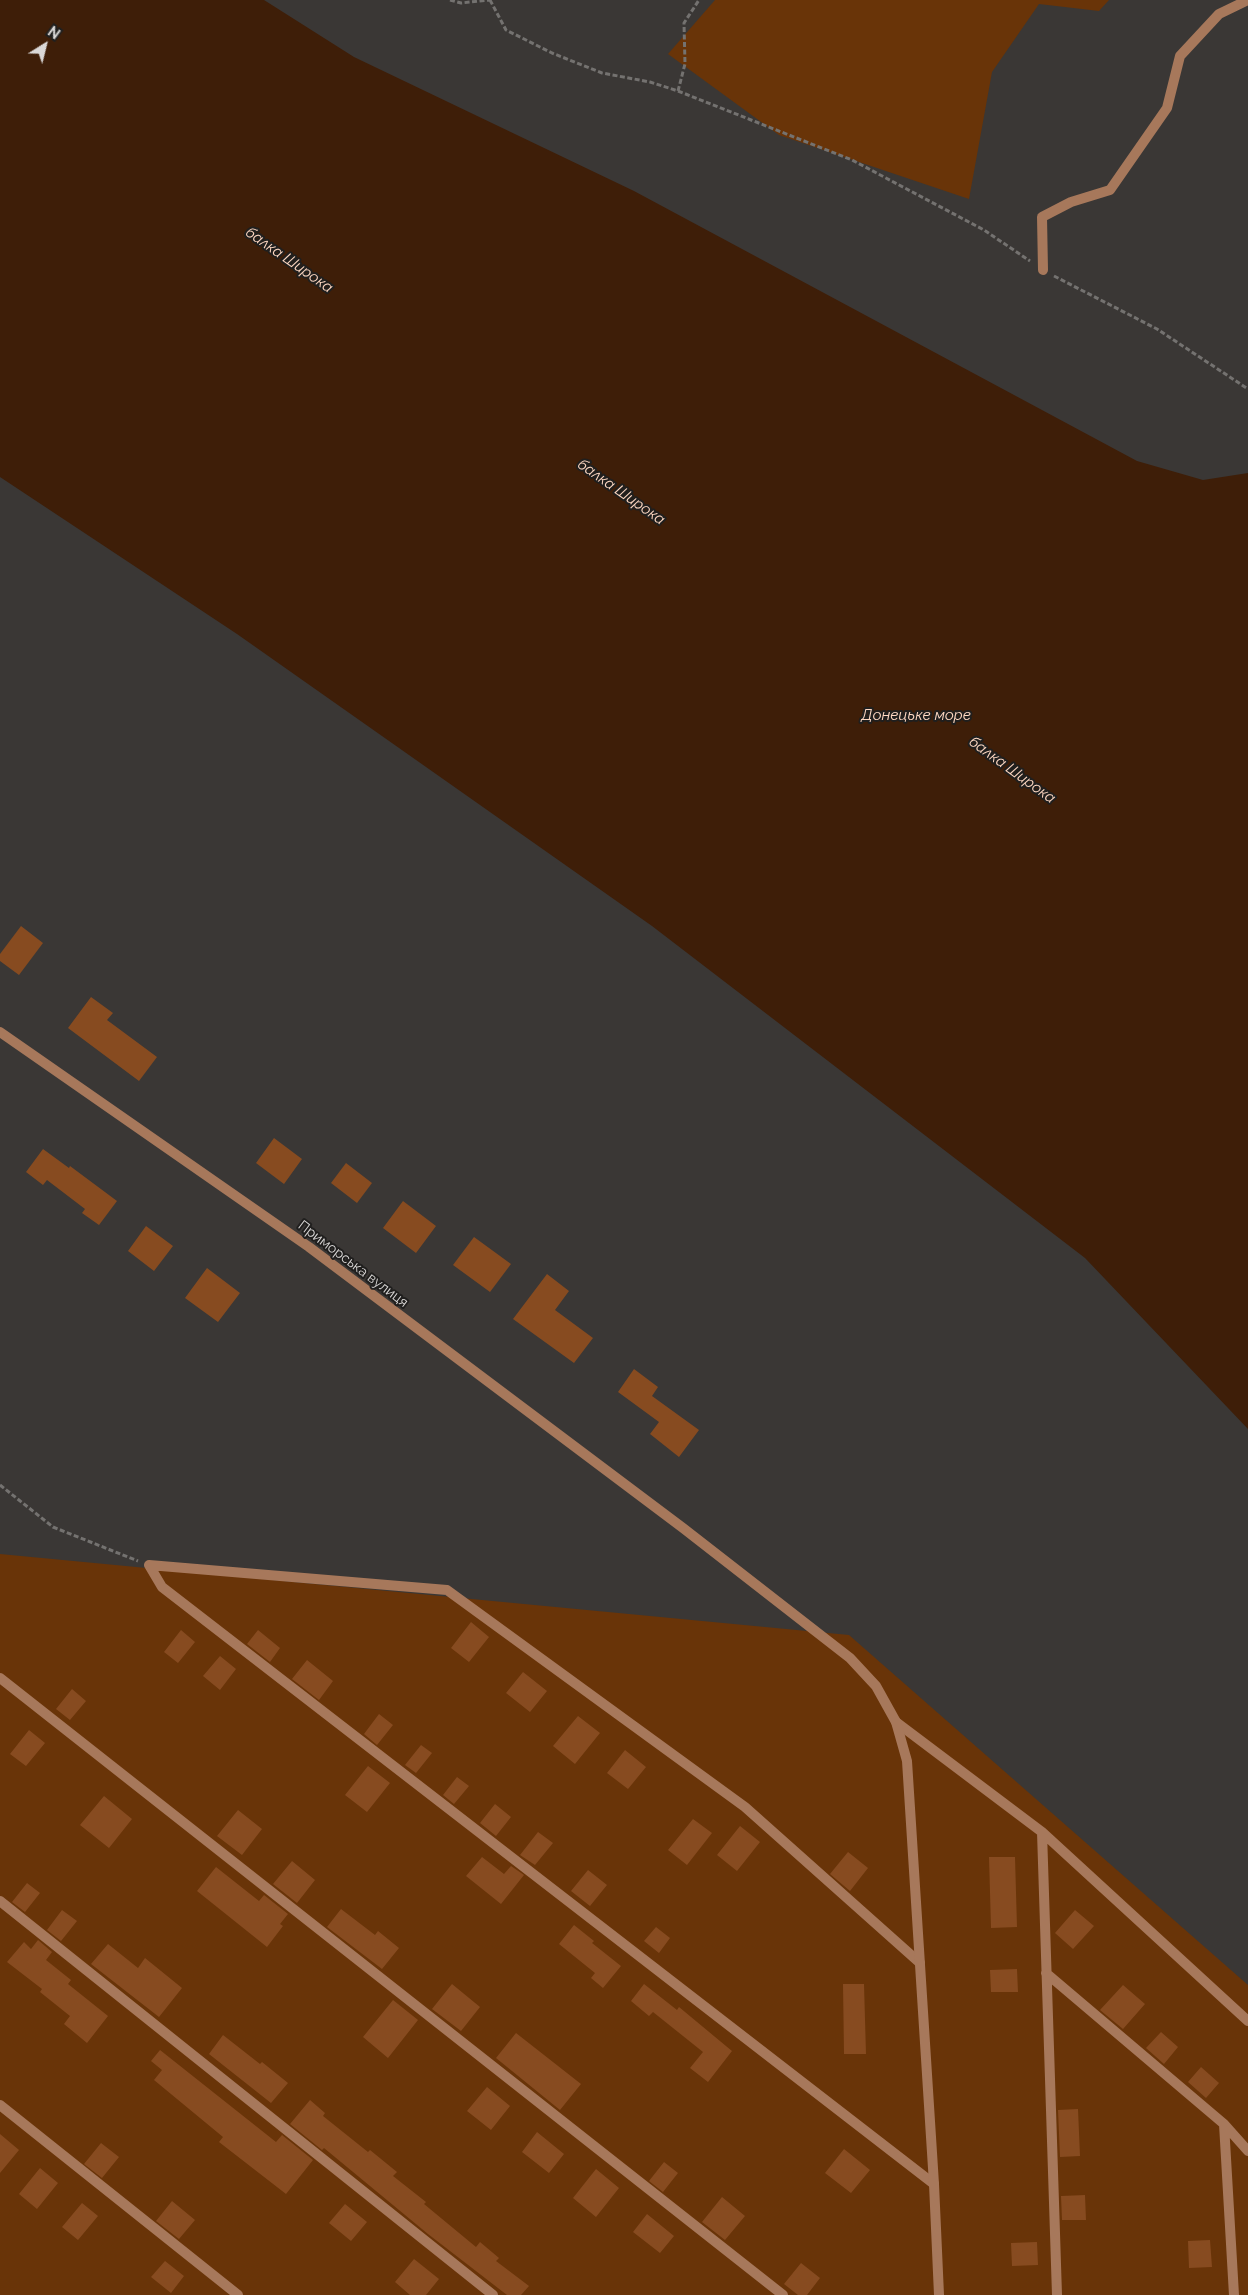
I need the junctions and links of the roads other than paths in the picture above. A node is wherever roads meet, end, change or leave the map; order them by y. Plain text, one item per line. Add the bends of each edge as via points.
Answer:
1 (1248, 0) edge
2 (1043, 270) road end
3 (0, 1032) edge
4 (0, 1678) edge
5 (896, 1722) junction
6 (1042, 1832) junction
7 (0, 1901) edge
8 (920, 1963) junction
9 (1046, 1973) junction
10 (1248, 2021) edge
11 (0, 2105) edge
12 (1224, 2124) junction
13 (1248, 2151) edge
14 (934, 2184) junction
15 (238, 2295) edge
16 (493, 2295) edge
17 (783, 2295) edge
18 (938, 2295) edge
19 (1057, 2295) edge
20 (1234, 2295) edge

1 - 2 street via 1219,14 1180,56 1167,108 1110,190 1071,202 1042,217
3 - 5 street, Приморська вулиця via 309,1247 683,1528 850,1658 876,1686
4 - 17 street
5 - 6 street
5 - 8 street via 908,1760
6 - 9 street
6 - 10 street
7 - 16 street
8 - 14 street
8 - 14 street via 745,1806 447,1590 149,1565 162,1587
9 - 12 street
9 - 19 street
11 - 15 street
12 - 13 street
12 - 20 street
14 - 18 street

